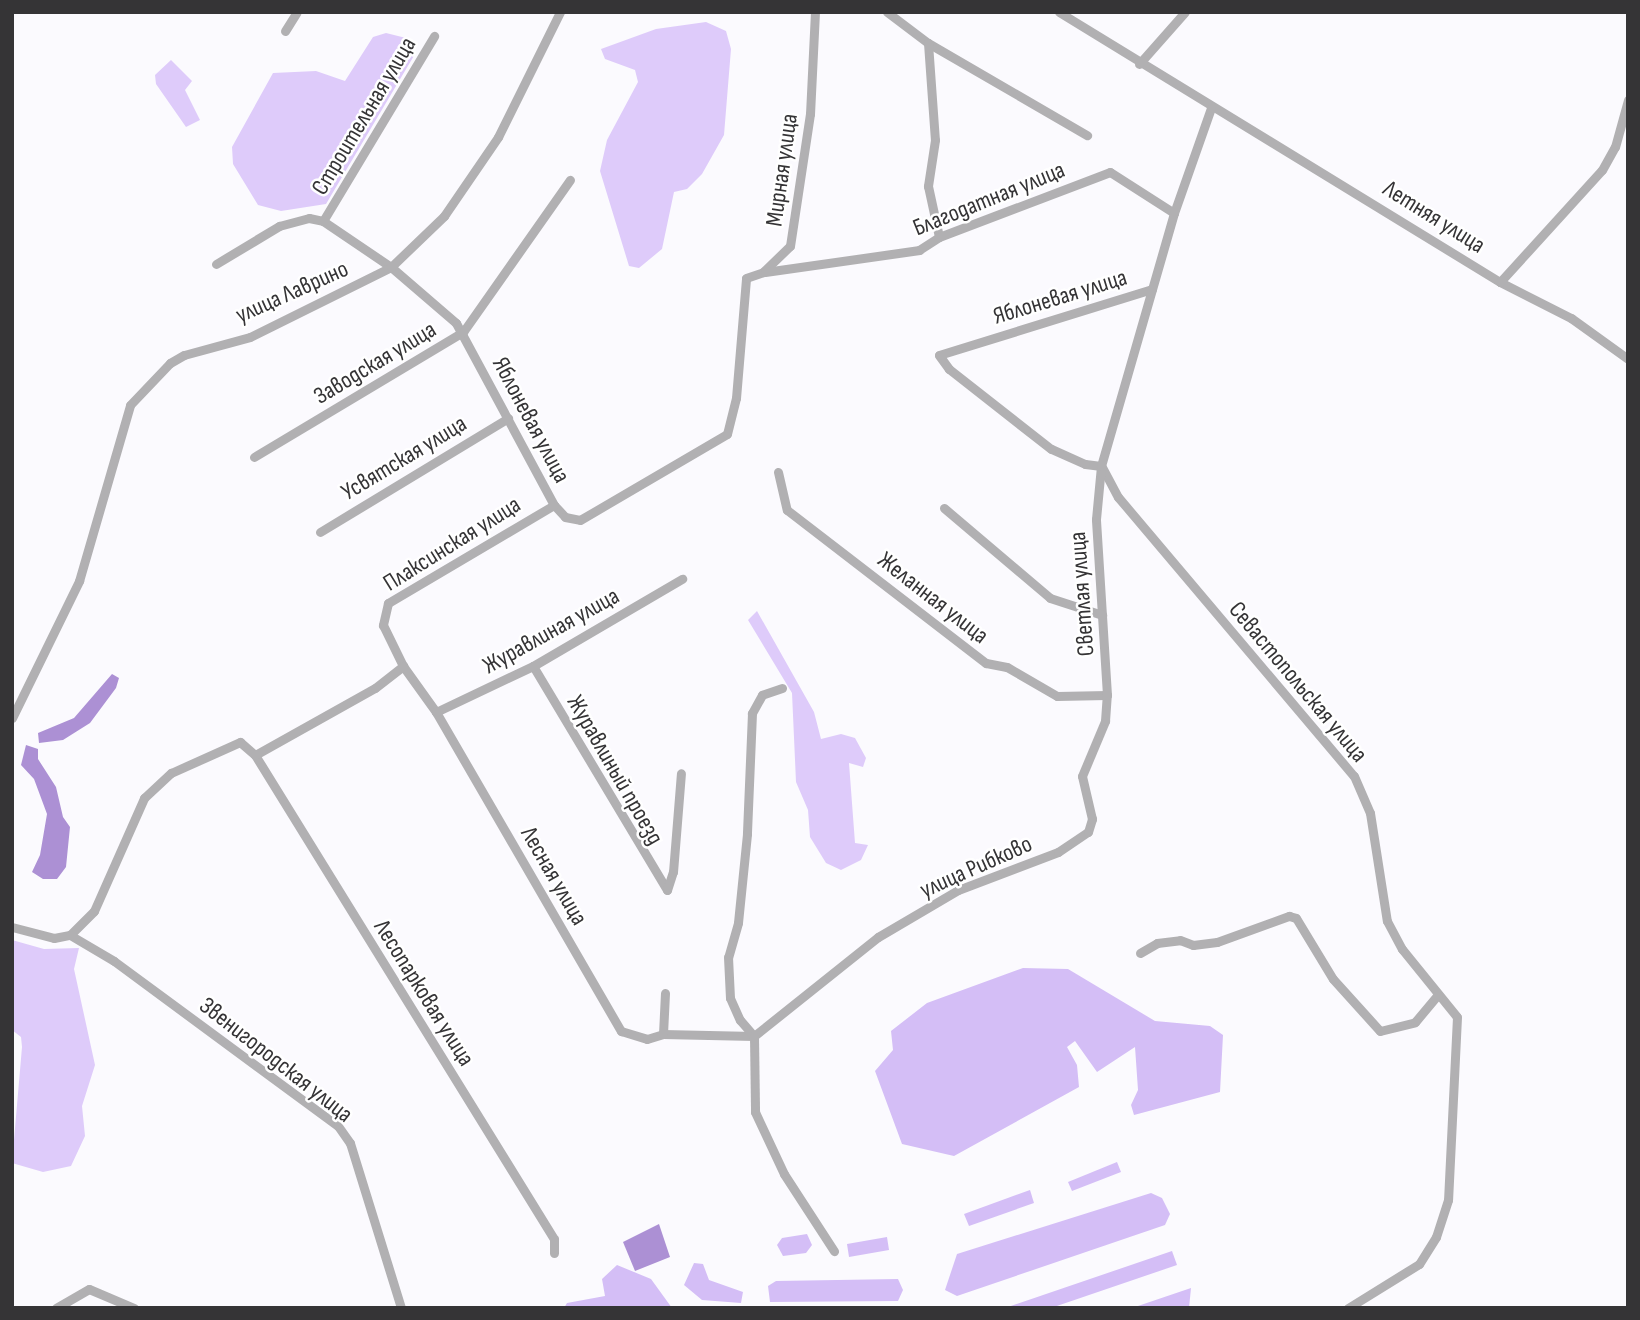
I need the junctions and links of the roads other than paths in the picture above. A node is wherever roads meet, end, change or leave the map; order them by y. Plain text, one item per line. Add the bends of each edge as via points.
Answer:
1 (297, 12) edge
2 (560, 12) edge
3 (815, 12) edge
4 (887, 12) edge
5 (1059, 12) edge
6 (1185, 12) edge
7 (285, 31) dead end
8 (434, 36) dead end
9 (928, 43) junction
10 (1139, 64) junction
11 (1628, 100) edge
12 (1214, 110) junction
13 (1087, 135) dead end
14 (570, 180) dead end
15 (1174, 213) junction
16 (323, 221) junction
17 (939, 237) junction
18 (216, 264) dead end
19 (391, 267) junction
20 (763, 272) junction
21 (1500, 282) junction
22 (1152, 289) junction
23 (463, 332) junction
24 (1628, 359) edge
25 (508, 418) junction
26 (727, 434) joint
27 (254, 457) dead end
28 (1101, 466) junction
29 (778, 472) dead end
30 (554, 505) junction
31 (944, 508) dead end
32 (320, 532) dead end
33 (682, 579) dead end
34 (1102, 615) junction
35 (383, 625) joint
36 (403, 666) junction
37 (533, 666) junction
38 (782, 688) dead end
39 (1107, 695) junction
40 (436, 712) junction
41 (12, 718) edge
42 (1105, 721) joint
43 (254, 755) junction
44 (681, 773) dead end
45 (12, 928) edge
46 (70, 935) junction
47 (1140, 953) dead end
48 (665, 993) dead end
49 (1438, 995) junction
50 (663, 1034) junction
51 (754, 1036) junction
52 (834, 1251) dead end
53 (554, 1253) dead end
54 (56, 1308) edge
55 (134, 1308) edge
56 (401, 1308) edge
57 (1348, 1308) edge

1 - 7 street
2 - 19 street, улица Лаврино via 498,137 444,216
3 - 20 street, Мирная улица via 801,191 790,246
4 - 9 street
5 - 10 street, Летняя улица
6 - 10 street
8 - 16 street, Строительная улица
9 - 13 street
9 - 17 street via 935,140 928,186
10 - 12 street, Летняя улица
11 - 21 street via 1615,147 1602,170
12 - 15 street, Светлая улица
12 - 21 street, Летняя улица via 1338,180
14 - 23 street, Заводская улица
15 - 17 street, Благодатная улица via 1110,172
15 - 22 street, Светлая улица
16 - 18 street, Строительная улица via 309,218 279,226
16 - 19 street, Яблоневая улица
17 - 20 street, Благодатная улица via 919,250
19 - 23 street, Яблоневая улица
19 - 41 street, улица Лаврино via 250,337 184,355 137,397 121,428 79,581
20 - 26 street, Мирная улица via 746,278 736,398
21 - 24 street, Летняя улица via 1571,318
22 - 28 street, Светлая улица
22 - 28 street, Яблоневая улица via 939,355 949,369 1051,449
23 - 25 street, Яблоневая улица
23 - 27 street, Заводская улица
25 - 30 street, Яблоневая улица
25 - 32 street, Усвятская улица
26 - 30 street, Яблоневая улица via 580,520 565,517
28 - 34 street, Светлая улица via 1096,519
28 - 49 street, Севастопольская улица via 1118,497 1354,776 1370,813 1387,921 1402,949
29 - 39 street, Желанная улица via 787,510 986,663 1007,667 1057,696
30 - 35 street, Плаксинская улица via 387,603
31 - 34 street via 1050,598
33 - 37 street, Журавлиная улица
34 - 39 street, Светлая улица
35 - 36 street, Лесная улица
36 - 40 street, Лесная улица
36 - 43 street via 375,688
37 - 40 street, Журавлиная улица
37 - 44 street, Журавлиный проезд via 667,890 673,872
38 - 51 street via 762,695 752,713 746,845 738,923 728,957 730,998
39 - 42 street, Светлая улица
40 - 50 street, Лесная улица via 621,1031 633,1038
42 - 51 street, улица Рибково via 1082,776 1092,819 1088,832 1058,852 958,890 878,937
43 - 46 street via 240,742 172,773 144,798 94,911
43 - 53 street, Лесопарковая улица via 554,1240
45 - 46 street via 54,938
46 - 56 street, Звенигородская улица via 114,961 338,1126 350,1143
47 - 49 street via 1157,943 1217,942 1289,916 1296,918 1333,979 1380,1031 1415,1022
48 - 50 street
49 - 57 street, Севастопольская улица via 1457,1017 1448,1200 1436,1237 1419,1264
50 - 51 street, Лесная улица
51 - 52 street via 755,1112 784,1174
54 - 55 street via 89,1289

